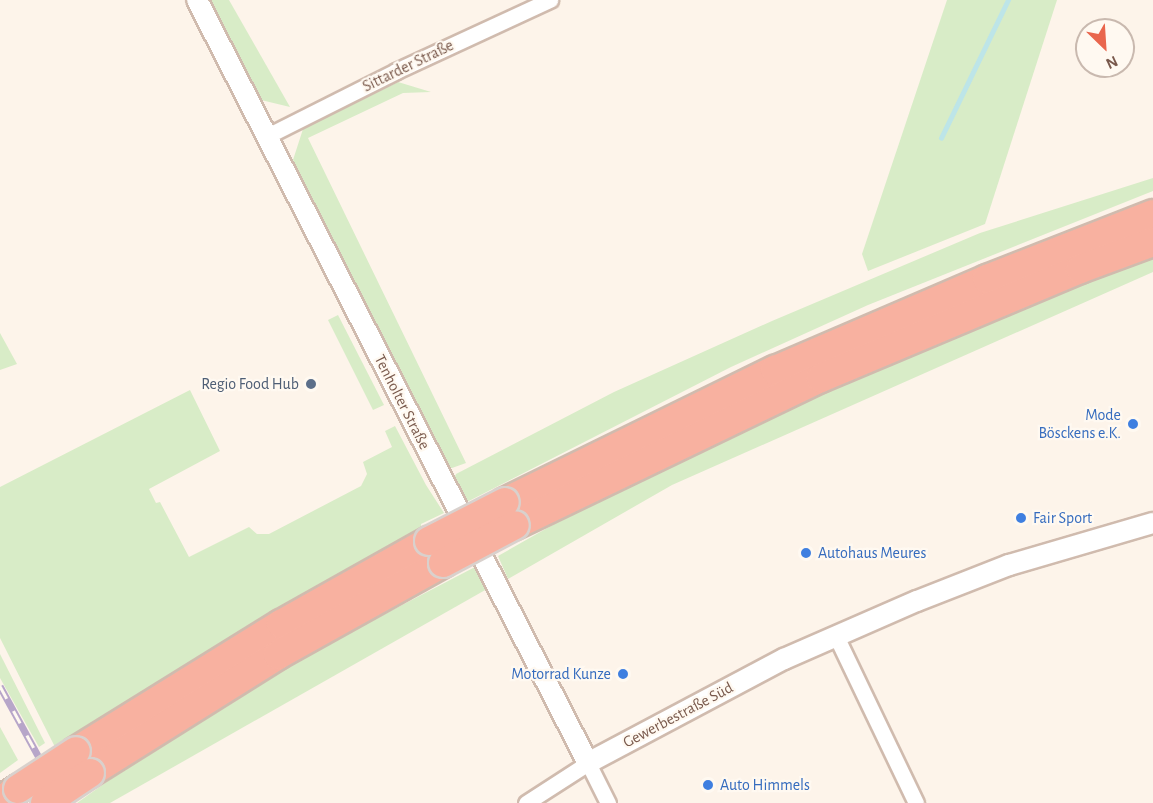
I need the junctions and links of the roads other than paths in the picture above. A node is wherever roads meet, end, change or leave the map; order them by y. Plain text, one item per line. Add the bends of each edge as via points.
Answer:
1 (197, 0) edge
2 (550, 0) edge
3 (267, 136) junction
4 (1153, 214) edge
5 (1153, 242) edge
6 (510, 513) junction
7 (1153, 523) edge
8 (836, 636) junction
9 (83, 762) junction
10 (588, 763) junction
11 (9, 795) edge
12 (45, 803) edge
13 (525, 803) edge
14 (608, 803) edge
15 (916, 803) edge

1 - 3 street, Tenholter Straße
2 - 3 street, Sittarder Straße
3 - 10 street, Tenholter Straße
4 - 6 highway via 987,279 647,430
5 - 6 highway via 820,378
6 - 9 highway, bridge via 436,552 279,655
7 - 8 street, Gewerbestraße Süd via 1009,565
8 - 10 street, Gewerbestraße Süd via 784,659
8 - 15 street
9 - 11 highway, bridge
9 - 12 highway, bridge
10 - 13 street, Gewerbestraße Süd
10 - 14 street, Tenholter Straße

